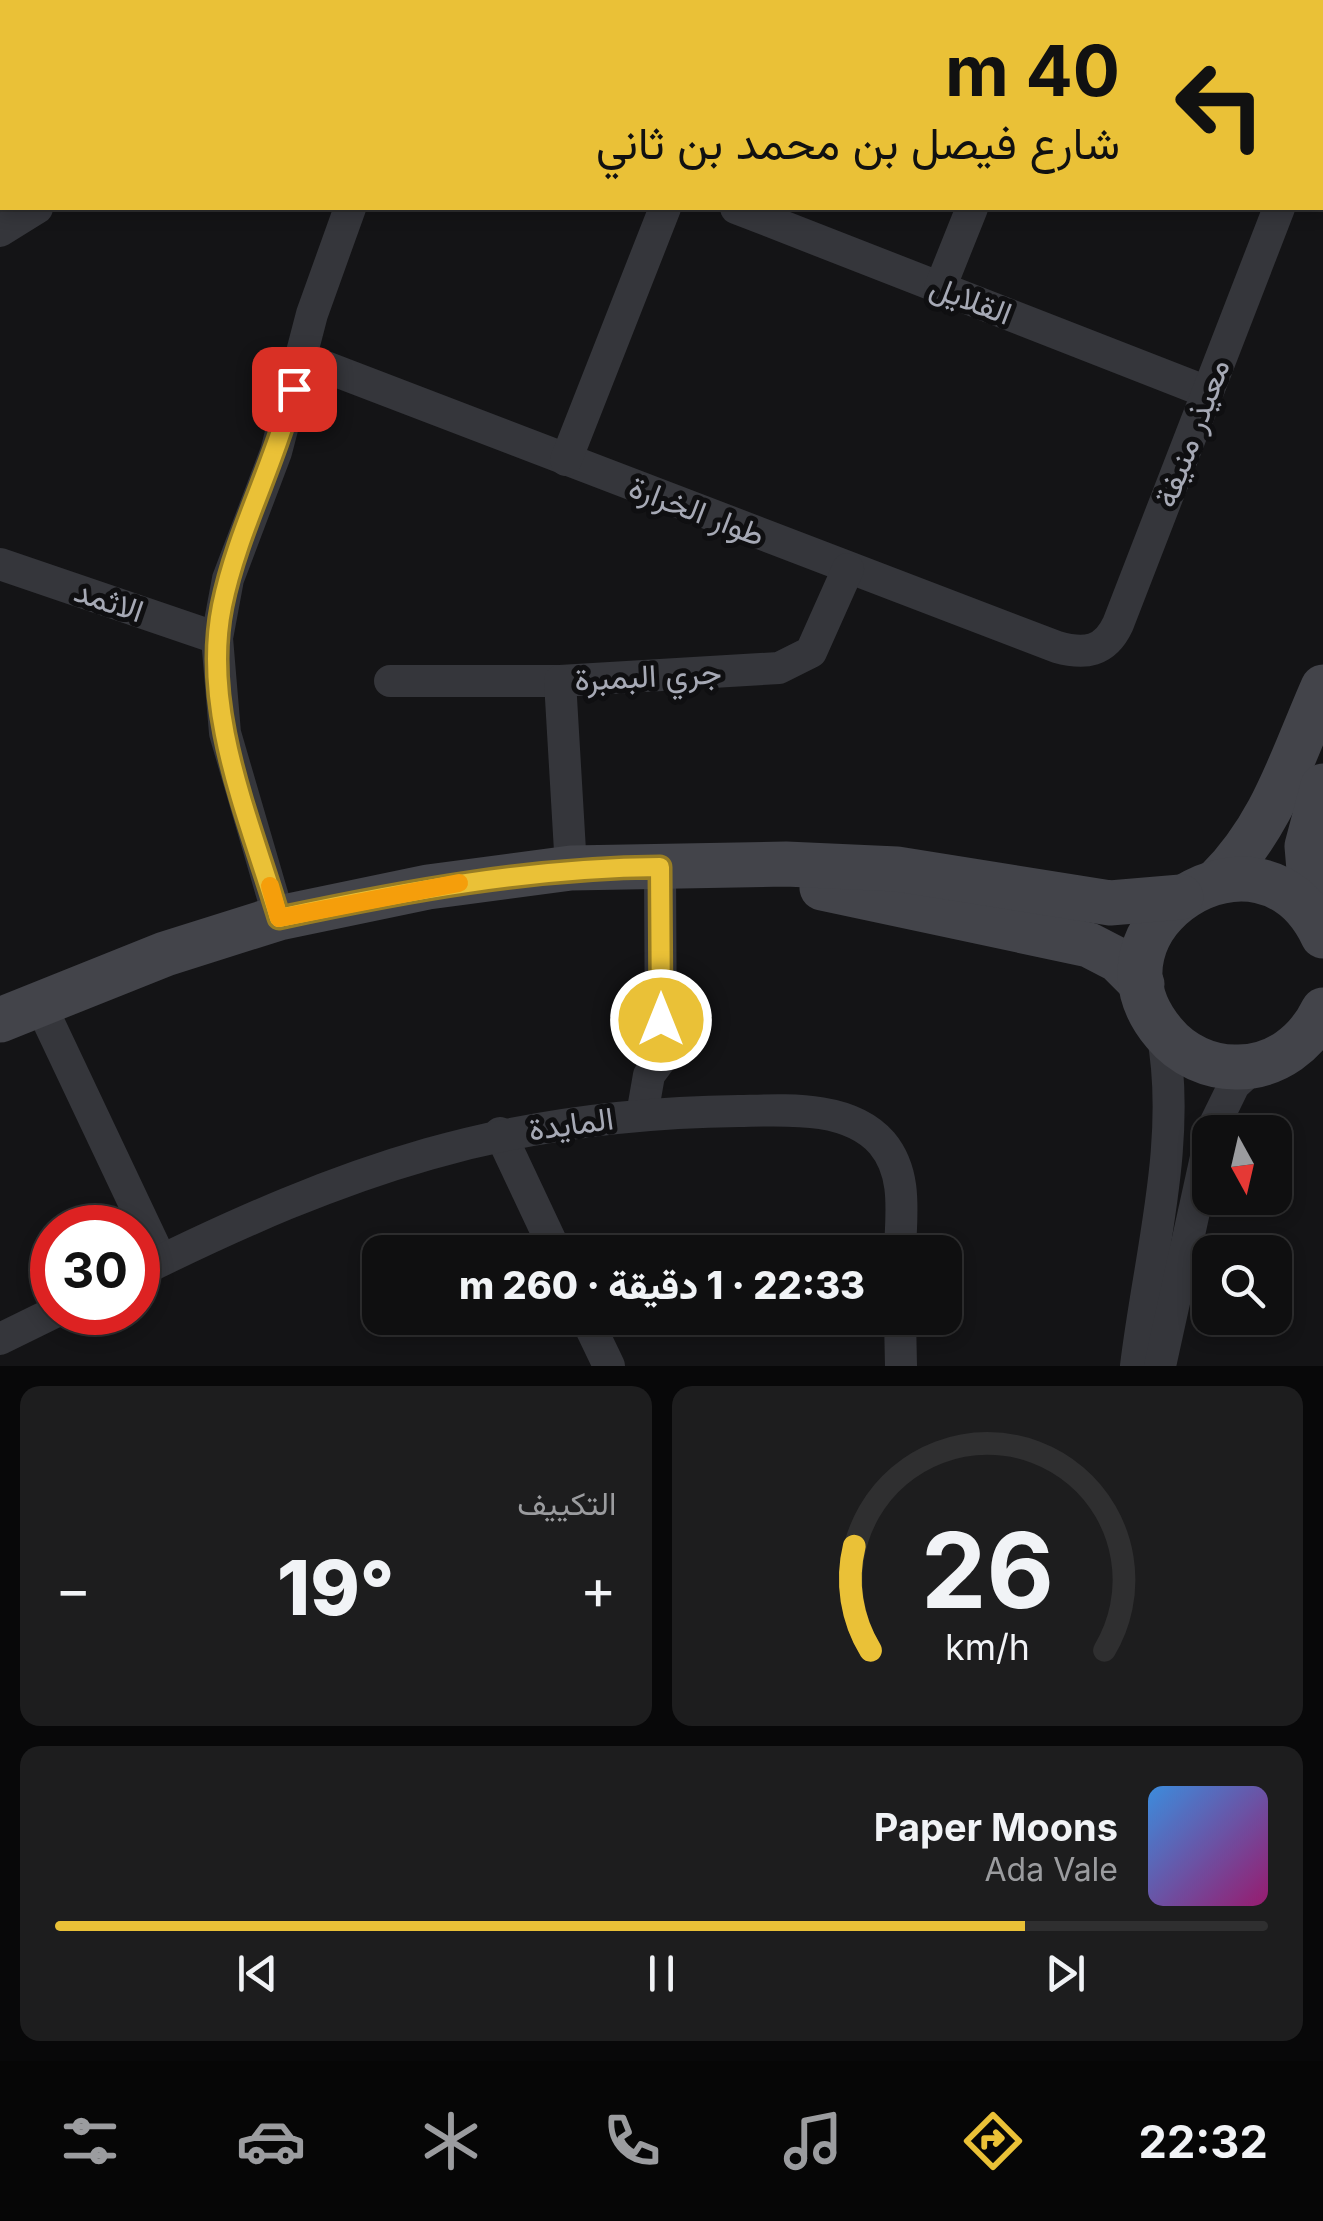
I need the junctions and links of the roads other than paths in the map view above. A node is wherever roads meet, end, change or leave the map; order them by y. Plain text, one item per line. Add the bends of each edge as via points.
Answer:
1 (35, 210) edge
2 (349, 210) edge
3 (664, 210) edge
4 (741, 210) edge
5 (971, 210) edge
6 (1277, 210) edge
7 (0, 231) edge
8 (940, 288) junction
9 (302, 358) junction
10 (1207, 392) junction
11 (566, 460) junction
12 (0, 564) edge
13 (848, 569) junction
14 (217, 638) junction
15 (1094, 651) joint
16 (390, 680) dead end
17 (560, 681) junction
18 (1323, 687) edge
19 (1323, 786) edge
20 (660, 867) junction
21 (571, 868) junction
22 (726, 869) junction
23 (1199, 889) junction
24 (279, 918) junction
25 (1318, 926) edge
26 (1142, 984) junction
27 (1323, 1010) edge
28 (20, 1011) edge
29 (1162, 1032) junction
30 (1289, 1055) edge
31 (661, 1058) junction
32 (680, 1112) junction
33 (642, 1115) junction
34 (1220, 1115) edge
35 (500, 1134) junction
36 (118, 1205) edge
37 (1193, 1215) edge
38 (548, 1235) edge
39 (900, 1235) edge
40 (160, 1261) edge
41 (30, 1325) edge
42 (594, 1335) edge
43 (900, 1335) edge
44 (0, 1340) edge
45 (609, 1366) edge
46 (901, 1366) edge
47 (1136, 1366) edge
48 (1160, 1366) edge

1 - 7 street
2 - 9 street
3 - 11 street
4 - 8 street, القلايل
5 - 8 street
6 - 10 street, معيذر منيفة
8 - 10 street, القلايل
9 - 11 street, طوار الخرارة
9 - 14 street via 276,452 228,579
10 - 15 street, معيذر منيفة via 1118,624
11 - 13 street, طوار الخرارة
12 - 14 street, الاثمد
13 - 15 street, طوار الخرارة via 1057,647
13 - 17 street, جري البمبرة via 811,652 779,668
14 - 24 street via 225,733
16 - 17 street, جري البمبرة
17 - 21 street
18 - 23 street via 1268,818 1246,852
19 - 25 street via 1307,846
20 - 21 street
20 - 22 street
20 - 31 street
21 - 24 street via 428,887
22 - 23 street via 897,869 1110,903
22 - 26 street via 1089,945 1118,960
23 - 25 street via 1263,882 1290,896
23 - 26 street via 1153,928
24 - 28 street
26 - 29 street
27 - 30 street
28 - 36 street, المايدة
29 - 30 street via 1204,1062
29 - 47 street via 1170,1129
30 - 34 street via 1234,1084
31 - 32 street via 673,1074
31 - 33 street via 646,1084
32 - 33 street, المايدة
32 - 39 street, المايدة via 823,1114 856,1123 884,1145 899,1176
33 - 35 street, المايدة
35 - 38 street
35 - 40 street, المايدة via 333,1182
37 - 48 street
41 - 44 street
42 - 45 street
43 - 46 street

